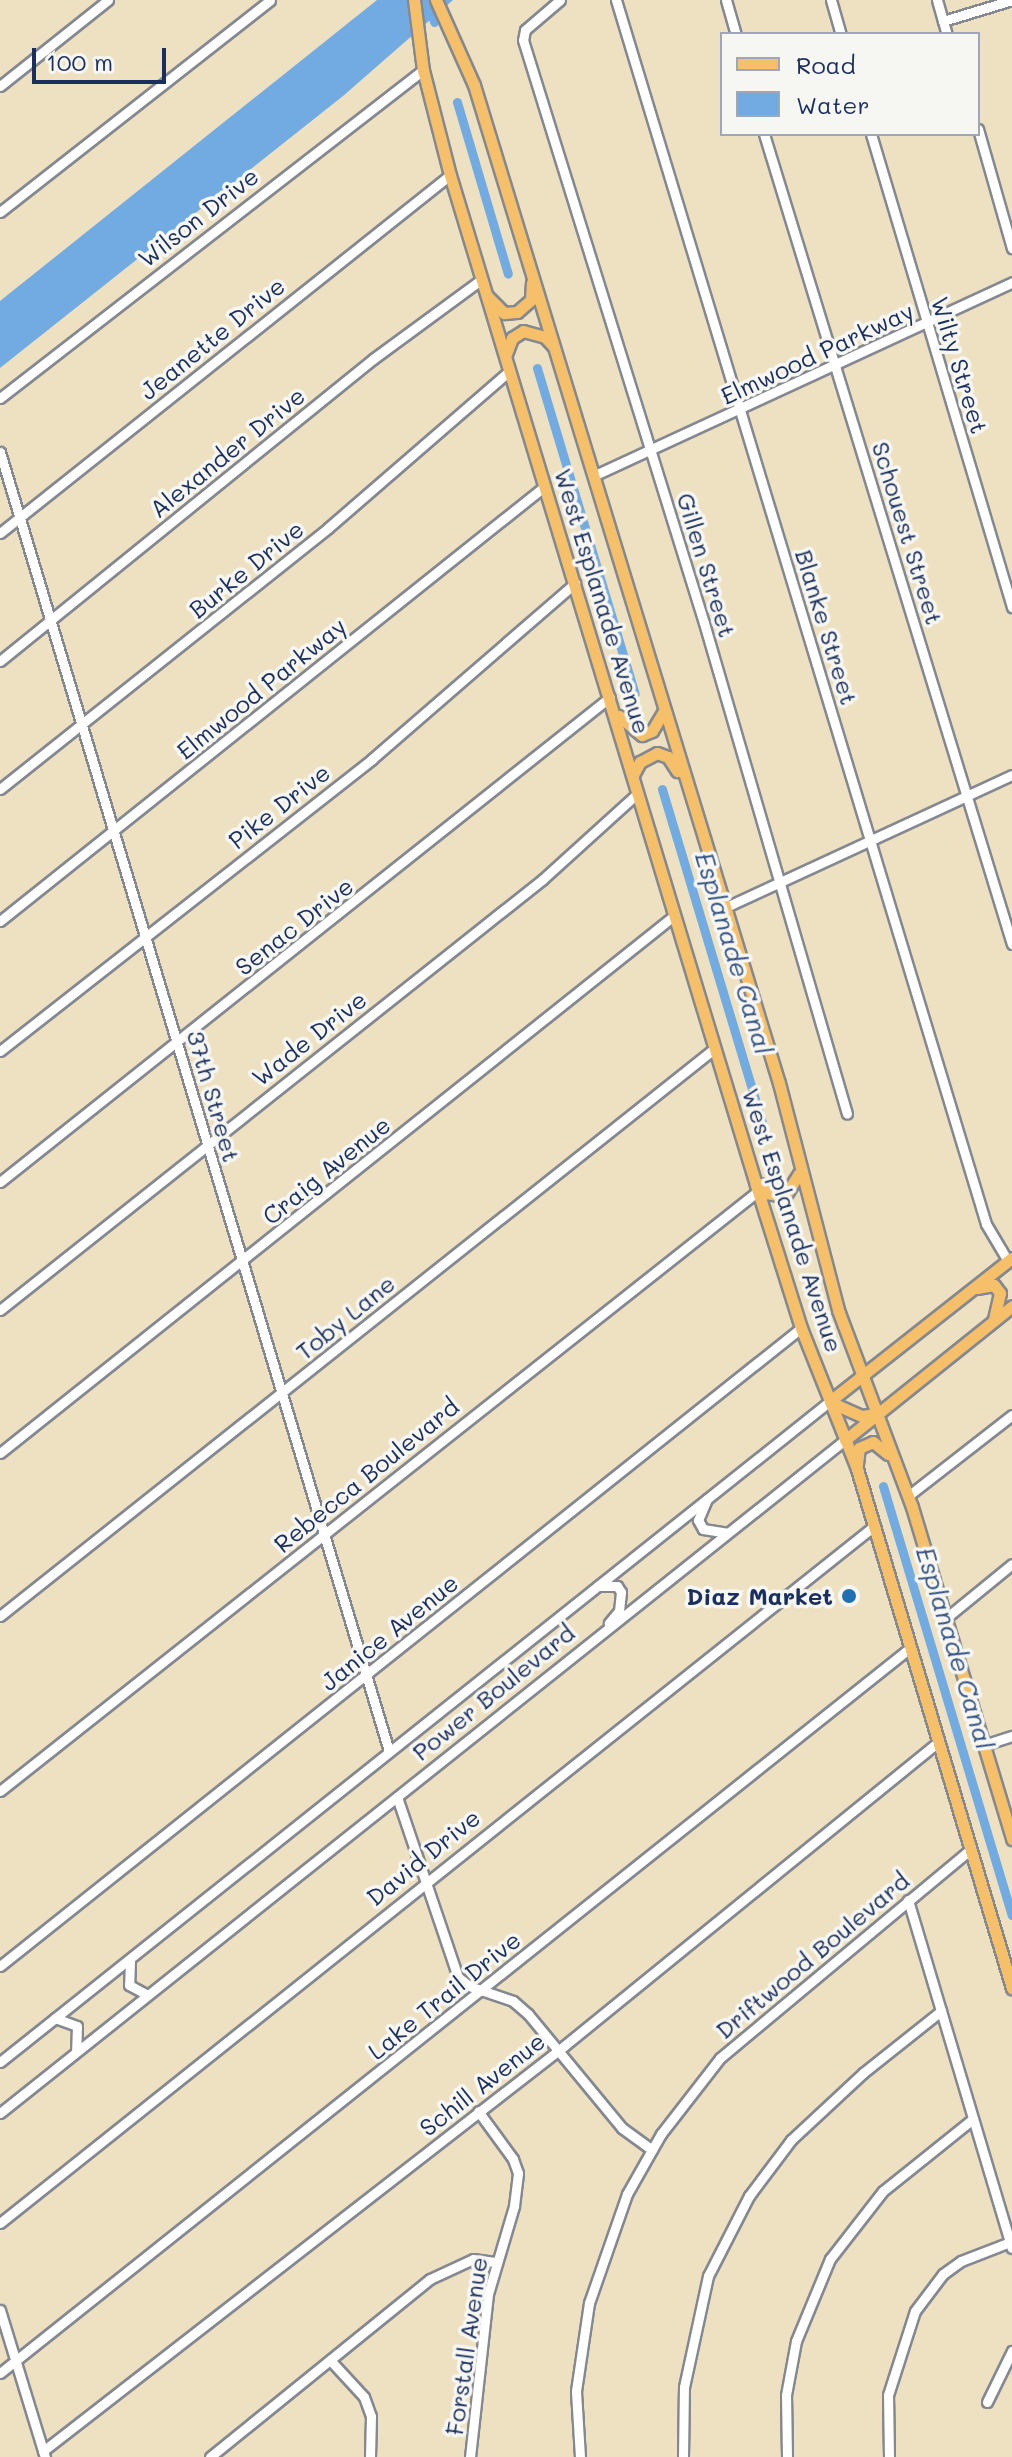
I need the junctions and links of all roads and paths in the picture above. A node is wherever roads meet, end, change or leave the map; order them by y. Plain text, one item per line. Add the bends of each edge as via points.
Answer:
1 (108, 0) edge
2 (270, 0) edge
3 (414, 0) edge
4 (436, 0) edge
5 (560, 0) edge
6 (616, 0) edge
7 (726, 0) edge
8 (831, 0) edge
9 (937, 0) edge
10 (1012, 0) edge
11 (943, 21) junction
12 (735, 32) edge
13 (840, 32) edge
14 (946, 32) edge
15 (423, 70) junction
16 (0, 86) edge
17 (765, 136) edge
18 (872, 136) edge
19 (980, 136) edge
20 (450, 175) junction
21 (0, 212) edge
22 (1012, 248) edge
23 (533, 276) junction
24 (482, 279) junction
25 (1012, 282) edge
26 (487, 297) junction
27 (927, 324) junction
28 (555, 350) junction
29 (506, 358) junction
30 (835, 368) junction
31 (509, 371) junction
32 (0, 398) edge
33 (739, 412) junction
34 (650, 451) junction
35 (0, 452) edge
36 (593, 476) junction
37 (545, 486) junction
38 (21, 517) junction
39 (0, 533) edge
40 (575, 583) junction
41 (1012, 607) edge
42 (51, 619) junction
43 (0, 661) edge
44 (610, 697) junction
45 (613, 710) junction
46 (664, 711) junction
47 (83, 724) junction
48 (633, 775) junction
49 (1012, 775) edge
50 (686, 785) junction
51 (0, 789) edge
52 (638, 793) junction
53 (969, 795) junction
54 (115, 830) junction
55 (873, 841) junction
56 (779, 883) junction
57 (724, 908) junction
58 (675, 915) junction
59 (0, 921) edge
60 (146, 935) junction
61 (1012, 944) edge
62 (177, 1042) junction
63 (715, 1048) junction
64 (0, 1051) edge
65 (847, 1114) dead end
66 (207, 1145) junction
67 (752, 1169) junction
68 (799, 1174) junction
69 (0, 1182) edge
70 (758, 1191) junction
71 (1010, 1260) edge
72 (242, 1263) junction
73 (972, 1289) junction
74 (1012, 1306) edge
75 (0, 1310) edge
76 (991, 1322) junction
77 (801, 1328) junction
78 (862, 1375) junction
79 (281, 1394) junction
80 (830, 1401) junction
81 (877, 1414) junction
82 (1012, 1415) edge
83 (845, 1440) junction
84 (0, 1453) edge
85 (895, 1464) junction
86 (857, 1469) junction
87 (708, 1496) junction
88 (908, 1496) junction
89 (874, 1526) junction
90 (727, 1533) junction
91 (323, 1535) junction
92 (1012, 1564) edge
93 (595, 1586) junction
94 (0, 1616) edge
95 (946, 1618) junction
96 (599, 1635) junction
97 (911, 1647) junction
98 (366, 1676) junction
99 (1012, 1736) edge
100 (939, 1741) junction
101 (984, 1745) junction
102 (389, 1751) junction
103 (0, 1791) edge
104 (397, 1797) junction
105 (1012, 1839) edge
106 (971, 1849) junction
107 (426, 1882) junction
108 (908, 1900) junction
109 (130, 1961) junction
110 (0, 1966) edge
111 (1009, 1970) edge
112 (1012, 1988) edge
113 (482, 1991) junction
114 (148, 1995) junction
115 (941, 2011) junction
116 (55, 2018) junction
117 (76, 2051) junction
118 (558, 2051) junction
119 (0, 2062) edge
120 (478, 2111) junction
121 (0, 2113) edge
122 (973, 2119) junction
123 (652, 2150) junction
124 (0, 2223) edge
125 (1011, 2245) edge
126 (495, 2262) junction
127 (0, 2310) edge
128 (1012, 2351) edge
129 (16, 2360) junction
130 (330, 2360) junction
131 (0, 2373) edge
132 (987, 2402) dead end
133 (44, 2454) edge
134 (210, 2457) edge
135 (370, 2457) edge
136 (470, 2457) edge
137 (580, 2457) edge
138 (683, 2457) edge
139 (787, 2457) edge
140 (889, 2457) edge

1 - 16 street
2 - 21 street
3 - 15 main road, West Esplanade Avenue
4 - 23 main road, West Esplanade Avenue via 474,85
5 - 34 street, Gillen Street via 525,30 527,54
6 - 33 street, Blanke Street
7 - 12 street
8 - 13 street
9 - 11 street
10 - 11 street
11 - 14 street
15 - 20 main road, West Esplanade Avenue
15 - 32 street, Wilson Drive
17 - 30 street, Schouest Street
18 - 27 street, Wilty Street
19 - 22 street
20 - 24 main road, West Esplanade Avenue
20 - 38 street, Jeanette Drive
23 - 26 main road via 531,300 517,312 504,313
23 - 28 main road, West Esplanade Avenue
24 - 26 main road, West Esplanade Avenue
24 - 42 street, Alexander Drive
25 - 27 street, Elmwood Parkway
26 - 29 main road, West Esplanade Avenue
27 - 30 street, Elmwood Parkway
27 - 41 street, Wilty Street
28 - 29 main road via 545,337 523,331 512,338
28 - 36 main road, West Esplanade Avenue
29 - 31 main road, West Esplanade Avenue
30 - 33 street, Elmwood Parkway
30 - 53 street, Schouest Street
31 - 37 main road, West Esplanade Avenue
31 - 47 street, Burke Drive via 328,528
33 - 34 street, Elmwood Parkway
33 - 55 street, Blanke Street
34 - 36 street, Elmwood Parkway
34 - 56 street, Gillen Street
35 - 38 street, 37th Street
36 - 46 main road, West Esplanade Avenue
37 - 40 main road, West Esplanade Avenue
37 - 54 street, Elmwood Parkway
38 - 39 street, Jeanette Drive
38 - 42 street, 37th Street
40 - 44 main road, West Esplanade Avenue
40 - 60 street, Pike Drive via 372,759
42 - 43 street, Alexander Drive
42 - 47 street, 37th Street
44 - 45 main road, West Esplanade Avenue
44 - 62 street, Senac Drive
45 - 46 main road via 630,731 642,735 652,731
45 - 48 main road, West Esplanade Avenue
46 - 50 main road, West Esplanade Avenue
47 - 51 street, Burke Drive
47 - 54 street, 37th Street
48 - 50 main road via 640,762 657,753 668,757
48 - 52 main road, West Esplanade Avenue
49 - 53 street
50 - 57 main road, West Esplanade Avenue
52 - 58 main road, West Esplanade Avenue
52 - 66 street, Wade Drive via 543,879
53 - 55 street
53 - 61 street, Schouest Street
54 - 59 street, Elmwood Parkway
54 - 60 street, 37th Street
55 - 56 street
55 - 71 street, Blanke Street via 986,1224
56 - 57 street
56 - 65 street, Gillen Street
57 - 68 main road, West Esplanade Avenue via 779,1083
58 - 63 main road, West Esplanade Avenue
58 - 72 street, Craig Avenue
60 - 62 street, 37th Street
60 - 64 street, Pike Drive
62 - 66 street, 37th Street
62 - 69 street, Senac Drive
63 - 67 main road, West Esplanade Avenue
63 - 79 street, Toby Lane
66 - 72 street, 37th Street
66 - 75 street, Wade Drive
67 - 68 main road via 766,1193 777,1197 792,1190
67 - 70 main road, West Esplanade Avenue
68 - 78 main road, West Esplanade Avenue
70 - 77 main road, West Esplanade Avenue
70 - 91 street, Rebecca Boulevard
71 - 73 main road, Power Boulevard
72 - 79 street, 37th Street
72 - 84 street, Craig Avenue
73 - 76 main road via 986,1284 1000,1293
73 - 78 main road, Power Boulevard
74 - 76 main road, Power Boulevard
76 - 81 main road, Power Boulevard
77 - 80 main road, West Esplanade Avenue
77 - 98 street, Janice Avenue
78 - 80 main road, Power Boulevard
78 - 81 main road, West Esplanade Avenue
79 - 91 street, 37th Street
79 - 94 street, Toby Lane
80 - 81 main road via 862,1416
80 - 83 main road, West Esplanade Avenue
80 - 87 street, Power Boulevard
81 - 83 main road, Power Boulevard
81 - 85 main road, West Esplanade Avenue
82 - 88 street
83 - 86 main road, West Esplanade Avenue
83 - 90 street, Power Boulevard
85 - 86 main road via 873,1442 859,1448
85 - 88 main road, West Esplanade Avenue
86 - 89 main road, West Esplanade Avenue
87 - 90 street via 698,1520 710,1534
87 - 93 street, Power Boulevard
88 - 95 main road, West Esplanade Avenue
89 - 97 main road, West Esplanade Avenue
89 - 107 street, David Drive
90 - 96 street, Power Boulevard
91 - 98 street, 37th Street
91 - 103 street, Rebecca Boulevard
92 - 95 street
93 - 96 street via 617,1586 622,1600
93 - 102 street, Power Boulevard
95 - 101 main road, West Esplanade Avenue
96 - 104 street, Power Boulevard
97 - 100 main road, West Esplanade Avenue
97 - 113 street, Lake Trail Drive
98 - 102 street, 37th Street
98 - 110 street, Janice Avenue
99 - 101 street
100 - 106 main road, West Esplanade Avenue
100 - 118 street, Schill Avenue
101 - 105 main road, West Esplanade Avenue
102 - 109 street, Power Boulevard
104 - 107 street
104 - 114 street, Power Boulevard
106 - 108 street, Driftwood Boulevard
106 - 111 main road, West Esplanade Avenue
107 - 113 street via 454,1969 469,1986
107 - 124 street, David Drive
108 - 115 street
108 - 123 street, Driftwood Boulevard via 720,2058
109 - 114 street via 129,1985
109 - 116 street, Power Boulevard
111 - 112 main road, West Esplanade Avenue
113 - 118 street via 513,2001
113 - 129 street, Lake Trail Drive
114 - 117 street, Power Boulevard
115 - 122 street
115 - 138 street via 791,2140 749,2196 708,2276 684,2387
116 - 117 street via 77,2026
116 - 119 street, Power Boulevard
117 - 121 street, Power Boulevard
118 - 120 street, Schill Avenue
118 - 123 street via 622,2128
120 - 126 street, Forstall Avenue via 518,2173 514,2206
120 - 133 street, Schill Avenue
122 - 125 street
122 - 139 street via 883,2191 830,2259 796,2341 786,2395
123 - 137 street, Driftwood Boulevard via 627,2194 589,2303 576,2391
125 - 140 street via 961,2261 943,2274 915,2311 888,2395
126 - 130 street via 473,2259 455,2264
126 - 136 street, Forstall Avenue
127 - 129 street
128 - 132 street
129 - 131 street, Lake Trail Drive
129 - 133 street
130 - 134 street
130 - 135 street via 364,2397 371,2416

